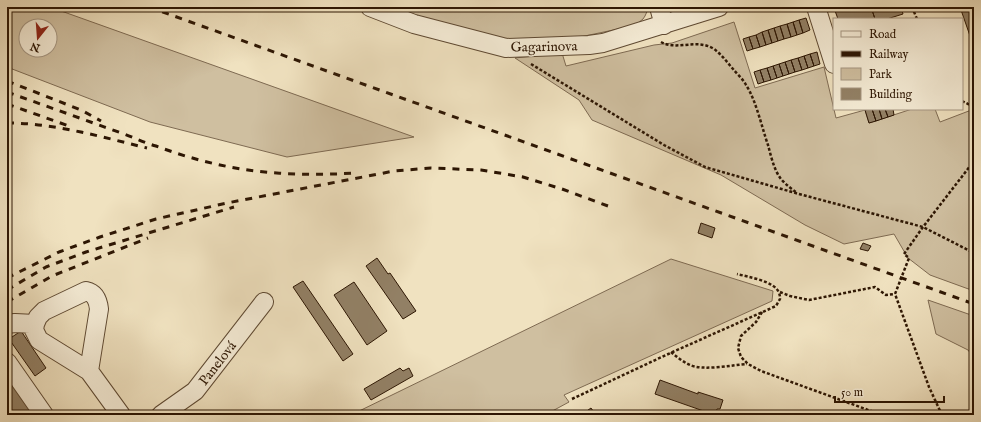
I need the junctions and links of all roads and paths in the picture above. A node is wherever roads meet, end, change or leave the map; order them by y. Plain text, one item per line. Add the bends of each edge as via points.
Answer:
1 (370, 7) edge
2 (659, 7) edge
3 (719, 7) edge
4 (816, 7) edge
5 (912, 7) edge
6 (917, 18) edge
7 (658, 27) junction
8 (506, 48) junction
9 (833, 54) edge
10 (963, 101) edge
11 (974, 107) edge
12 (974, 161) edge
13 (800, 194) junction
14 (923, 228) junction
15 (974, 253) edge
16 (737, 274) dead end
17 (779, 292) junction
18 (895, 294) junction
19 (264, 302) dead end
20 (762, 312) junction
21 (7, 324) edge
22 (35, 324) junction
23 (671, 352) junction
24 (7, 362) edge
25 (748, 364) junction
26 (89, 371) junction
27 (572, 399) dead end
28 (44, 415) edge
29 (121, 415) edge
30 (161, 415) edge
31 (882, 415) edge
32 (942, 415) edge

1 - 8 street, Gagarinova via 414,24
2 - 7 street
3 - 7 street, Gagarinova
4 - 9 street
5 - 6 path
7 - 8 street, Gagarinova via 596,44
7 - 13 path via 657,38 662,43 669,46 703,45 713,49 728,63 747,86 780,178
8 - 13 path via 664,145 705,167
10 - 11 path
12 - 14 path
13 - 14 path
14 - 15 path
14 - 18 path via 904,254 909,258
16 - 17 path via 764,281
17 - 18 path via 809,300 875,287 886,295
17 - 20 path via 780,299 776,306
18 - 32 path
19 - 30 street, Panelová via 195,391
20 - 23 path
20 - 25 path via 756,322 741,336 738,348 741,357
21 - 22 street
22 - 26 street via 34,330 39,340
22 - 26 street via 44,311 86,291 90,292 98,301 99,309
23 - 25 path via 696,367
23 - 27 path
24 - 28 street
25 - 31 path
26 - 29 street

